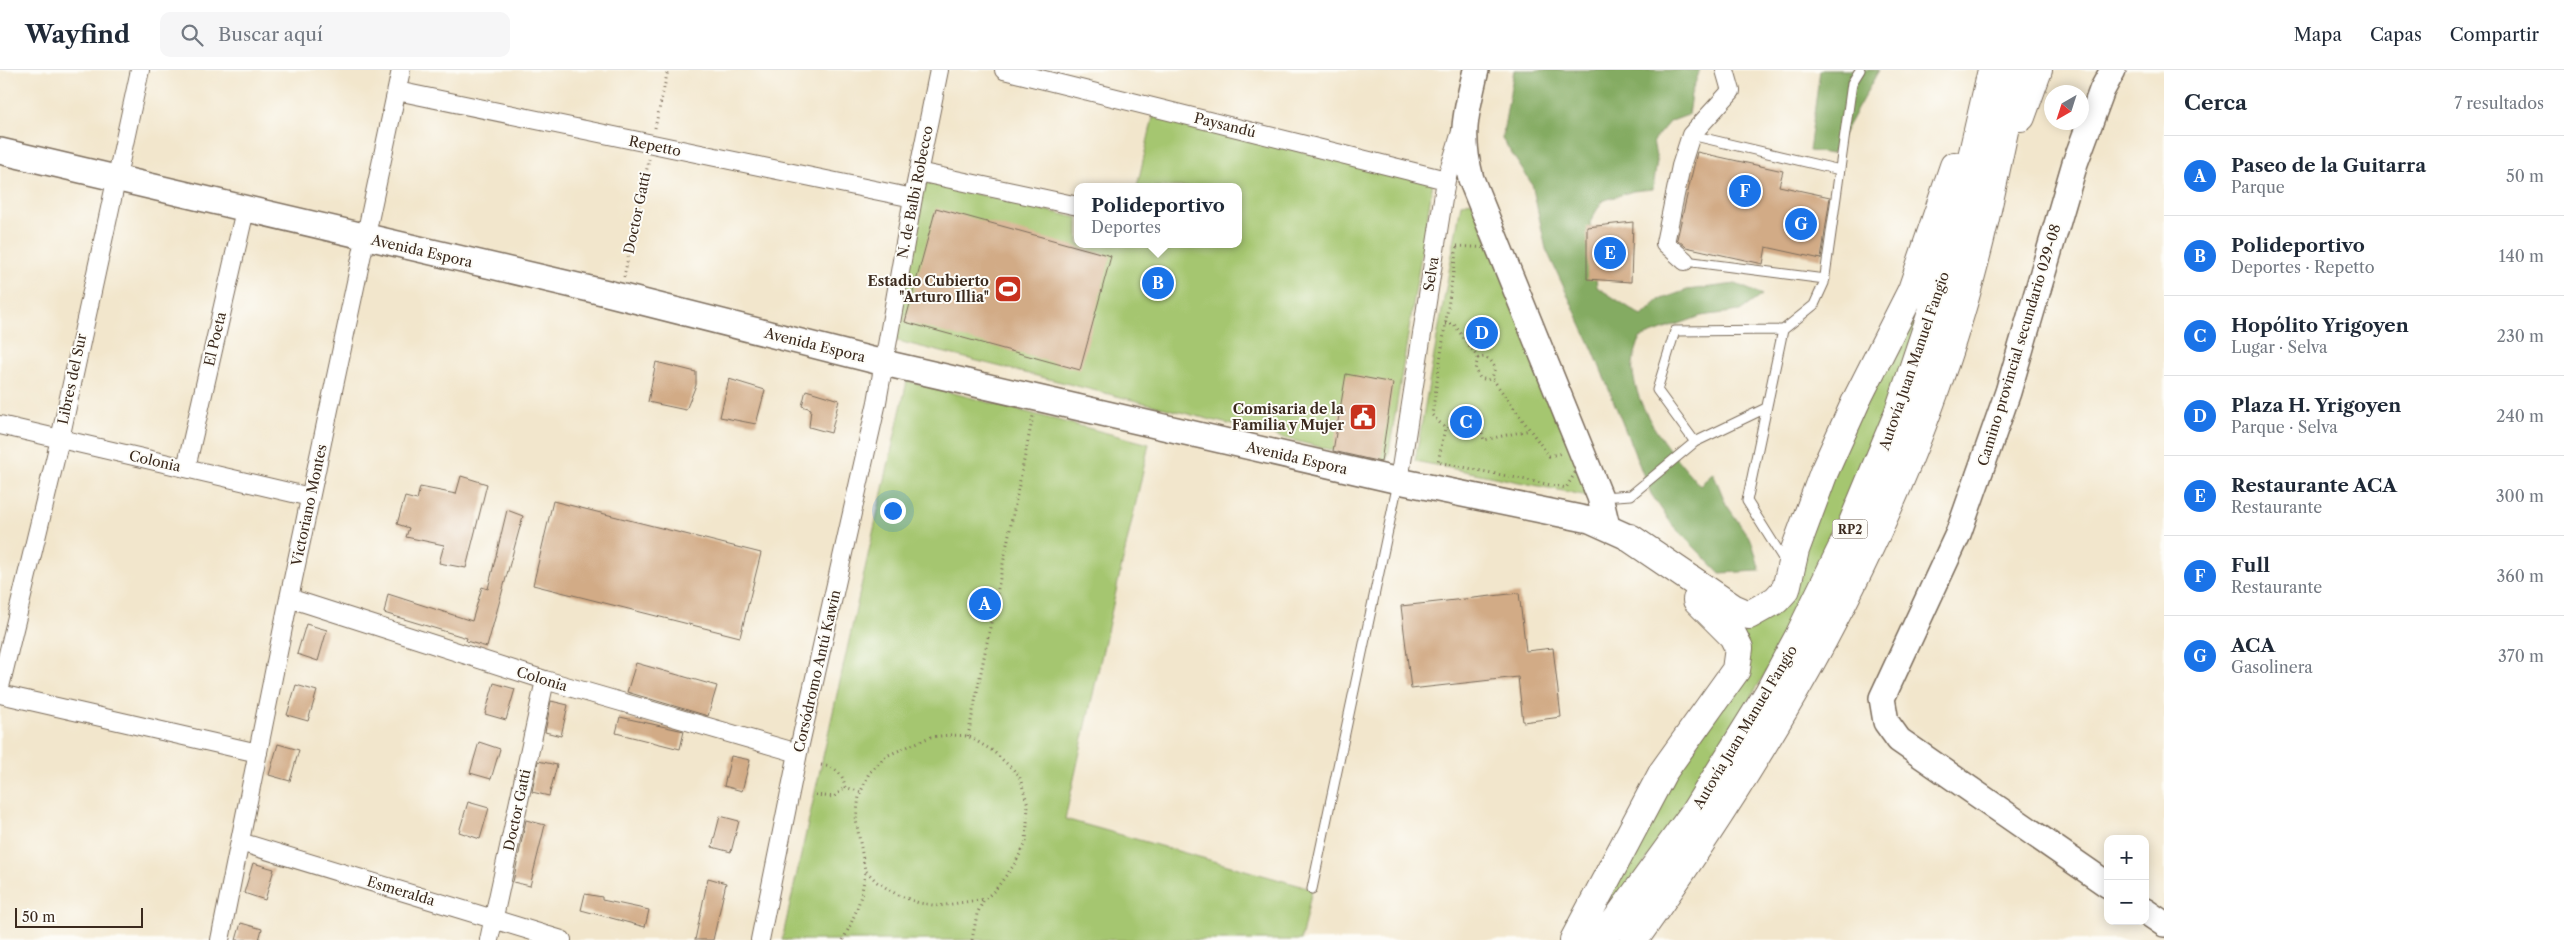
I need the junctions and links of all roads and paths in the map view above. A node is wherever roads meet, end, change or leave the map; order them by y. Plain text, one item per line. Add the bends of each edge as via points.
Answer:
1 (140, 70) edge
2 (401, 70) edge
3 (668, 70) edge
4 (939, 70) edge
5 (1004, 70) edge
6 (1475, 70) edge
7 (1725, 70) edge
8 (1860, 70) edge
9 (1987, 70) edge
10 (1992, 70) edge
11 (2016, 70) edge
12 (2038, 70) edge
13 (2113, 70) edge
14 (397, 91) junction
15 (1465, 120) junction
16 (1692, 135) junction
17 (651, 146) junction
18 (0, 151) edge
19 (1840, 170) junction
20 (918, 172) junction
21 (116, 180) junction
22 (1446, 180) junction
23 (913, 198) junction
24 (1074, 205) edge
25 (245, 210) junction
26 (1984, 222) junction
27 (366, 238) junction
28 (1685, 260) joint
29 (1825, 278) junction
30 (620, 296) junction
31 (1446, 324) junction
32 (1783, 330) junction
33 (1478, 358) junction
34 (884, 363) junction
35 (1492, 378) junction
36 (1037, 398) junction
37 (877, 402) joint
38 (1766, 408) junction
39 (0, 425) edge
40 (1447, 428) dead end
41 (1530, 430) junction
42 (60, 439) junction
43 (1695, 442) junction
44 (1571, 451) junction
45 (186, 468) junction
46 (1399, 481) junction
47 (310, 497) junction
48 (1600, 497) junction
49 (1619, 532) junction
50 (1791, 570) junction
51 (288, 598) junction
52 (546, 680) junction
53 (0, 687) edge
54 (0, 694) edge
55 (968, 736) junction
56 (798, 752) junction
57 (258, 753) junction
58 (821, 765) dead end
59 (845, 787) junction
60 (860, 792) junction
61 (815, 795) dead end
62 (240, 842) junction
63 (865, 870) junction
64 (2104, 882) edge
65 (1312, 888) dead end
66 (985, 899) junction
67 (2149, 914) edge
68 (494, 919) junction
69 (2164, 924) edge
70 (220, 940) edge
71 (489, 940) edge
72 (562, 940) edge
73 (760, 940) edge
74 (843, 940) edge
75 (972, 940) edge
76 (1574, 940) edge
77 (1602, 940) edge
78 (1634, 940) edge

1 - 21 street, Libres del Sur
2 - 14 street, Victoriano Montes
3 - 17 path, Doctor Gatti
4 - 20 street, N. de Balbi Robecco
5 - 22 street, Paysandú
6 - 15 main road, Selva
7 - 16 street via 1731,91
8 - 19 lane via 1852,83
9 - 50 highway via 1912,290 1824,472 1795,550
10 - 77 highway, Autovía Juan Manuel Fangio / RP2 via 1945,274 1898,414 1844,544 1768,694 1694,813
11 - 26 highway, Autovía Juan Manuel Fangio / RP2
12 - 26 highway
13 - 64 main road, Camino provincial secundario 029-08 via 2102,90 2075,163 2008,392 1958,534 1882,698 1886,722 1899,740
14 - 17 street, Repetto
14 - 27 street, Victoriano Montes
15 - 22 street, Selva
15 - 48 main road via 1464,153 1472,179
16 - 19 lane
16 - 28 street via 1681,166 1665,243
17 - 23 street, Repetto
17 - 30 path, Doctor Gatti
18 - 21 main road, Avenida Espora
19 - 29 lane
20 - 23 street, N. de Balbi Robecco
20 - 24 street
21 - 25 main road, Avenida Espora
21 - 42 street, Libres del Sur
22 - 46 street, Selva
23 - 34 street, N. de Balbi Robecco
25 - 27 main road, Avenida Espora
25 - 45 street, El Poeta
26 - 78 highway, Autovía Juan Manuel Fangio / RP2 via 1960,315 1928,406 1894,497 1847,599 1748,769
27 - 30 main road, Avenida Espora
27 - 47 street, Victoriano Montes
28 - 29 lane
29 - 32 lane via 1814,305
30 - 34 main road, Avenida Espora
31 - 33 path via 1454,324
31 - 44 path via 1432,415 1445,428 1438,462 1566,488 1578,468
31 - 44 path via 1457,246 1489,248
32 - 38 lane
32 - 43 lane via 1675,331 1657,390
33 - 35 path via 1491,360 1495,373
33 - 35 path via 1475,370 1480,378
34 - 36 main road, Avenida Espora
34 - 37 street, N. de Balbi Robecco
35 - 41 path
36 - 46 main road, Avenida Espora
36 - 55 path
37 - 56 street, Corsódromo Antú Kawin
38 - 43 lane
38 - 50 lane via 1747,501
39 - 42 street, Colonia
40 - 41 path via 1460,426 1459,417 1477,415 1484,440
41 - 44 path via 1549,456
42 - 45 street, Colonia
42 - 53 street, Libres del Sur
43 - 48 lane via 1631,495
45 - 47 street, Colonia
46 - 49 main road, Avenida Espora via 1590,520
46 - 65 lane
47 - 51 street, Victoriano Montes
48 - 49 main road
49 - 50 highway via 1732,608 1748,615 1776,600 1786,589
49 - 76 highway via 1724,625 1739,648 1739,656 1736,670 1663,772
51 - 52 street, Colonia
51 - 57 street, Victoriano Montes
52 - 56 street, Colonia
52 - 68 street, Doctor Gatti
54 - 57 street
55 - 60 path via 930,737 886,756 869,773
55 - 66 path via 992,751 1019,775 1028,805 1026,843 1014,865
56 - 73 street, Corsódromo Antú Kawin
57 - 62 street, Victoriano Montes
58 - 59 path via 840,772
59 - 60 path
59 - 61 path via 834,797
60 - 63 path via 856,820
62 - 68 street, Esmeralda
62 - 70 street, Victoriano Montes
63 - 66 path via 896,894 920,903 939,906
63 - 74 path via 863,894
66 - 75 path via 977,914
67 - 69 main road
68 - 71 street, Doctor Gatti
68 - 72 street, Esmeralda

